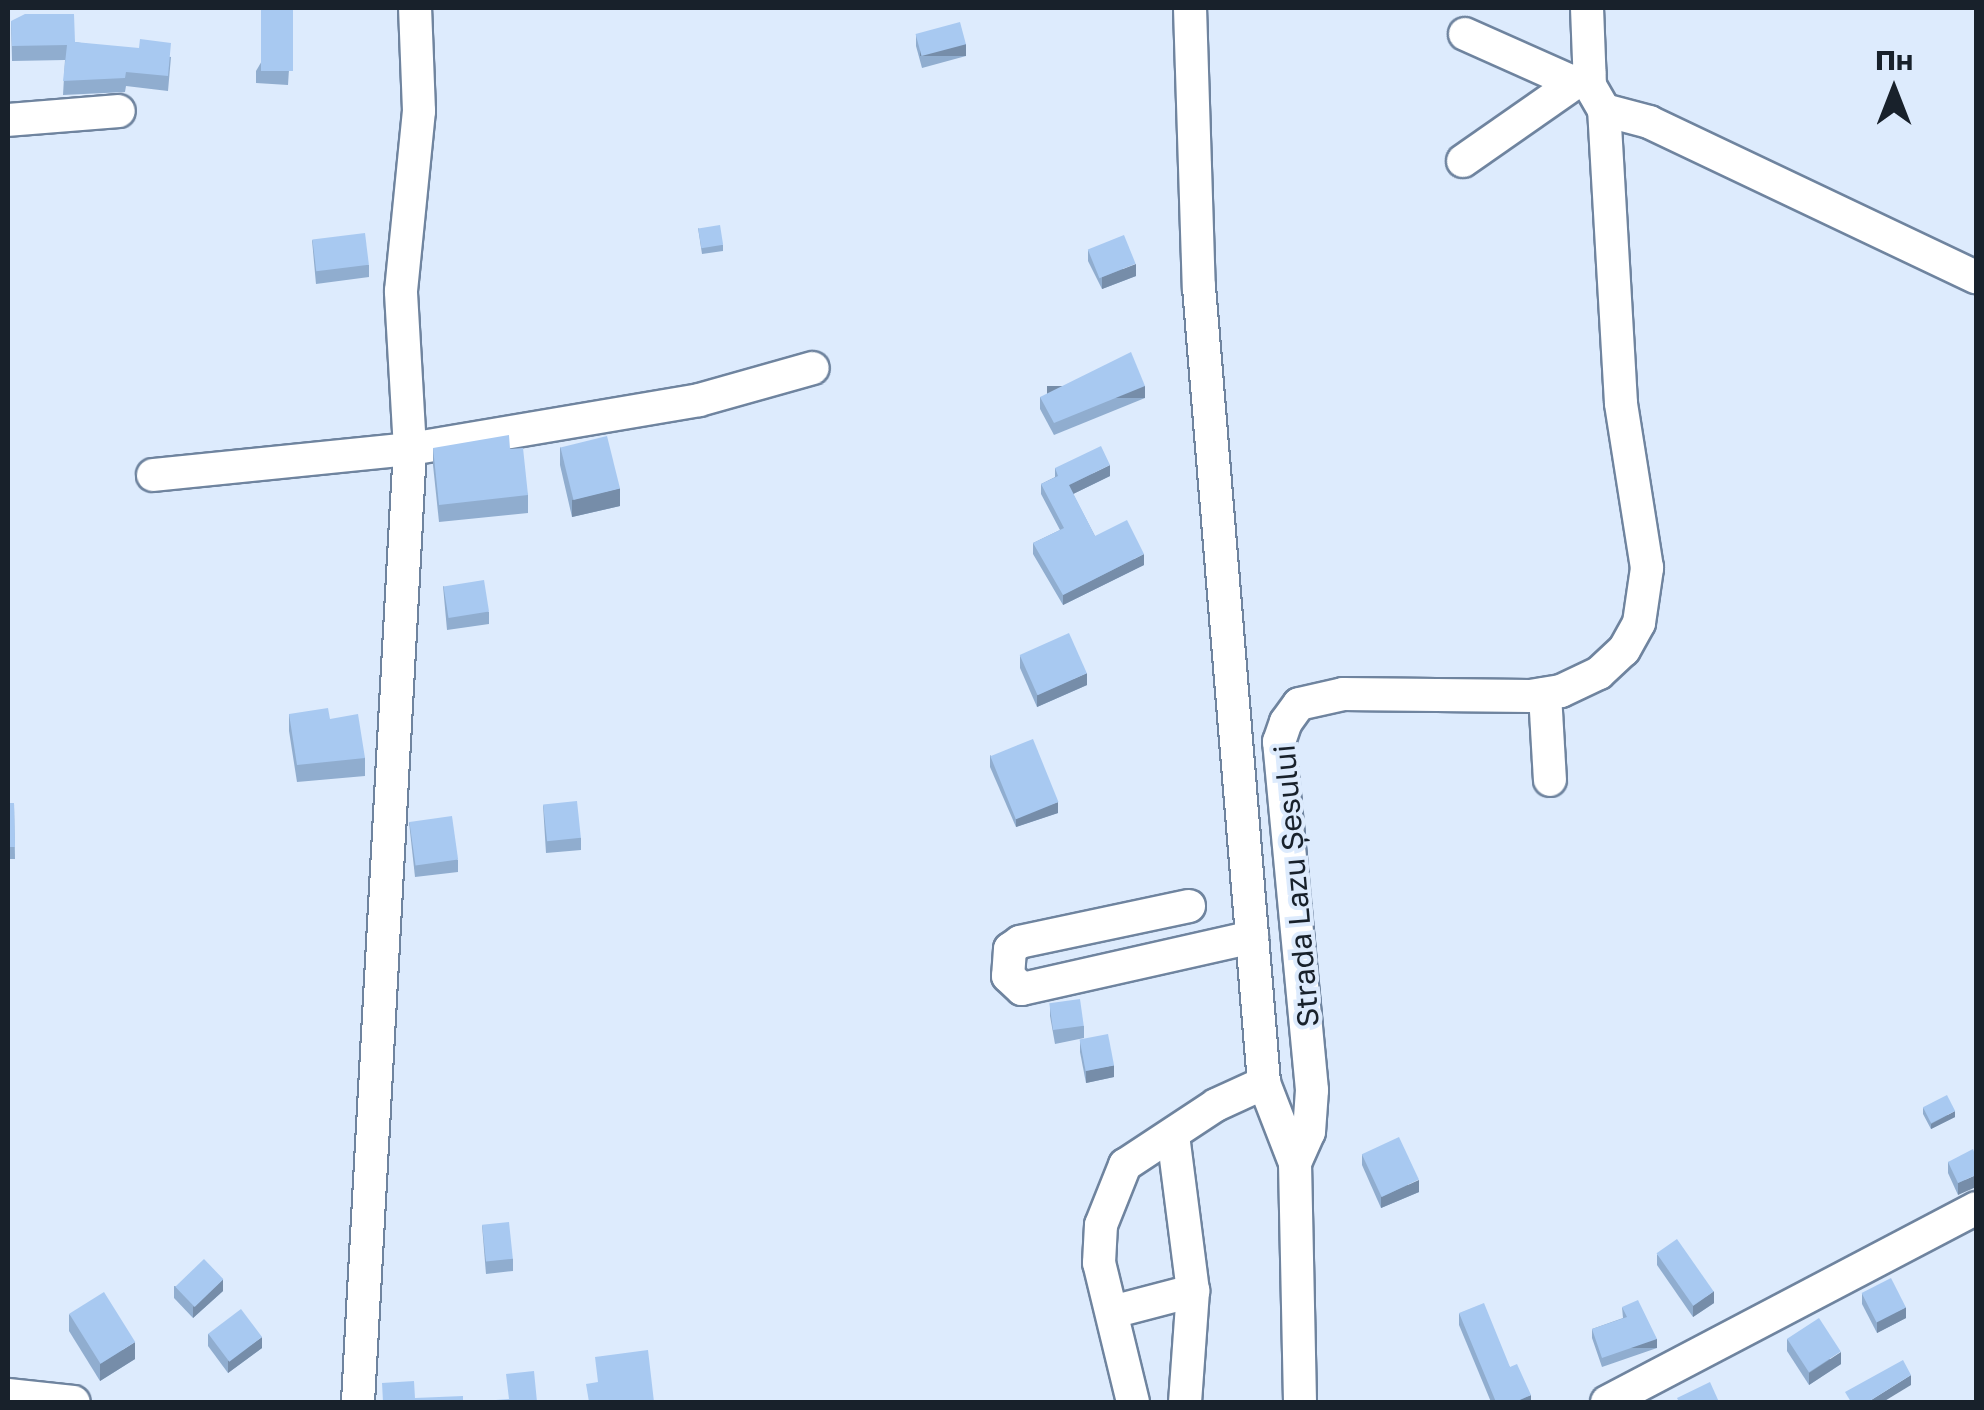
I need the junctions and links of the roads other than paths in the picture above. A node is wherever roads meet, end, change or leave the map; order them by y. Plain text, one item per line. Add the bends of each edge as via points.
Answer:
1 (414, 8) edge
2 (1190, 8) edge
3 (1588, 8) edge
4 (1465, 34) dead end
5 (1582, 78) junction
6 (1604, 110) junction
7 (119, 111) dead end
8 (8, 120) edge
9 (1463, 161) dead end
10 (1976, 277) edge
11 (813, 368) dead end
12 (410, 449) junction
13 (153, 475) dead end
14 (1545, 694) junction
15 (1550, 780) dead end
16 (1190, 906) dead end
17 (1252, 936) junction
18 (1264, 1083) junction
19 (1173, 1135) junction
20 (1295, 1163) junction
21 (1976, 1208) edge
22 (1193, 1290) junction
23 (1116, 1311) junction
24 (8, 1395) edge
25 (74, 1402) edge
26 (358, 1402) edge
27 (1134, 1402) edge
28 (1185, 1402) edge
29 (1300, 1402) edge
30 (1607, 1402) edge

1 - 12 street via 419,111 400,291
2 - 17 street, Strada Lazu Șesului via 1199,286
3 - 5 street, Strada Lazu Șesului
4 - 5 street
5 - 6 street, Strada Lazu Șesului
5 - 9 street
6 - 10 street via 1649,122
6 - 14 street, Strada Lazu Șesului via 1621,403 1646,593 1624,650 1599,673
7 - 8 street
11 - 12 street via 699,400
12 - 13 street
12 - 26 street
14 - 15 street
14 - 20 street, Strada Lazu Șesului via 1342,694 1299,704 1286,722 1279,742 1312,1090 1310,1132
16 - 17 street via 1020,942 1010,949 1008,976 1022,989
17 - 18 street, Strada Lazu Șesului
18 - 19 street
18 - 20 street, Strada Lazu Șesului
19 - 22 street
19 - 23 street via 1126,1165 1100,1224 1099,1263
20 - 29 street, Strada Lazu Șesului
21 - 30 street
22 - 23 street
22 - 28 street
23 - 27 street
24 - 25 street

